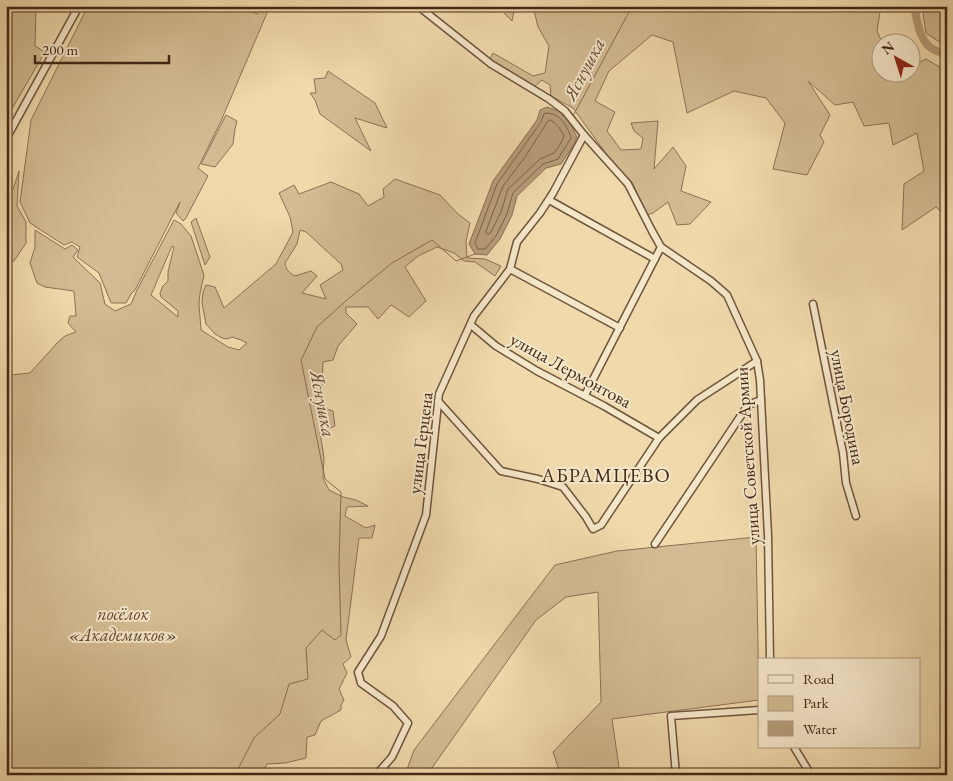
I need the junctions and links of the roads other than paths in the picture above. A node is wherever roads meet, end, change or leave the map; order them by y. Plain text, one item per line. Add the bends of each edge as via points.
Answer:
1 (79, 6) edge
2 (418, 6) edge
3 (584, 135) junction
4 (6, 139) edge
5 (548, 200) junction
6 (661, 247) junction
7 (655, 259) junction
8 (510, 269) junction
9 (812, 304) dead end
10 (470, 325) junction
11 (620, 328) junction
12 (757, 361) junction
13 (585, 396) junction
14 (761, 400) junction
15 (438, 401) junction
16 (659, 438) junction
17 (856, 516) dead end
18 (655, 544) dead end
19 (770, 658) edge
20 (758, 710) edge
21 (795, 748) edge
22 (376, 775) edge
23 (676, 775) edge
24 (812, 775) edge

1 - 4 street
2 - 3 street, улица Советской Армии via 491,64 554,103
3 - 5 street, улица Герцена
3 - 6 street, улица Советской Армии via 628,184
5 - 7 street
5 - 8 street, улица Герцена via 517,242
6 - 7 street
6 - 12 street, улица Советской Армии via 727,295
7 - 11 street
8 - 10 street, улица Герцена
8 - 11 street
9 - 17 street, улица Бородина via 846,482
10 - 13 street, улица Лермонтова via 496,346
10 - 15 street, улица Герцена via 438,394
11 - 13 street
12 - 14 street, улица Советской Армии
12 - 16 street via 697,400
13 - 16 street, улица Лермонтова
14 - 18 street via 748,405
14 - 19 street, улица Советской Армии
15 - 16 street via 501,471 563,487 594,530 601,525
15 - 22 street, улица Герцена via 426,514 381,636 358,672 361,683 393,706 408,723 392,757
20 - 23 street via 671,716
21 - 24 street

